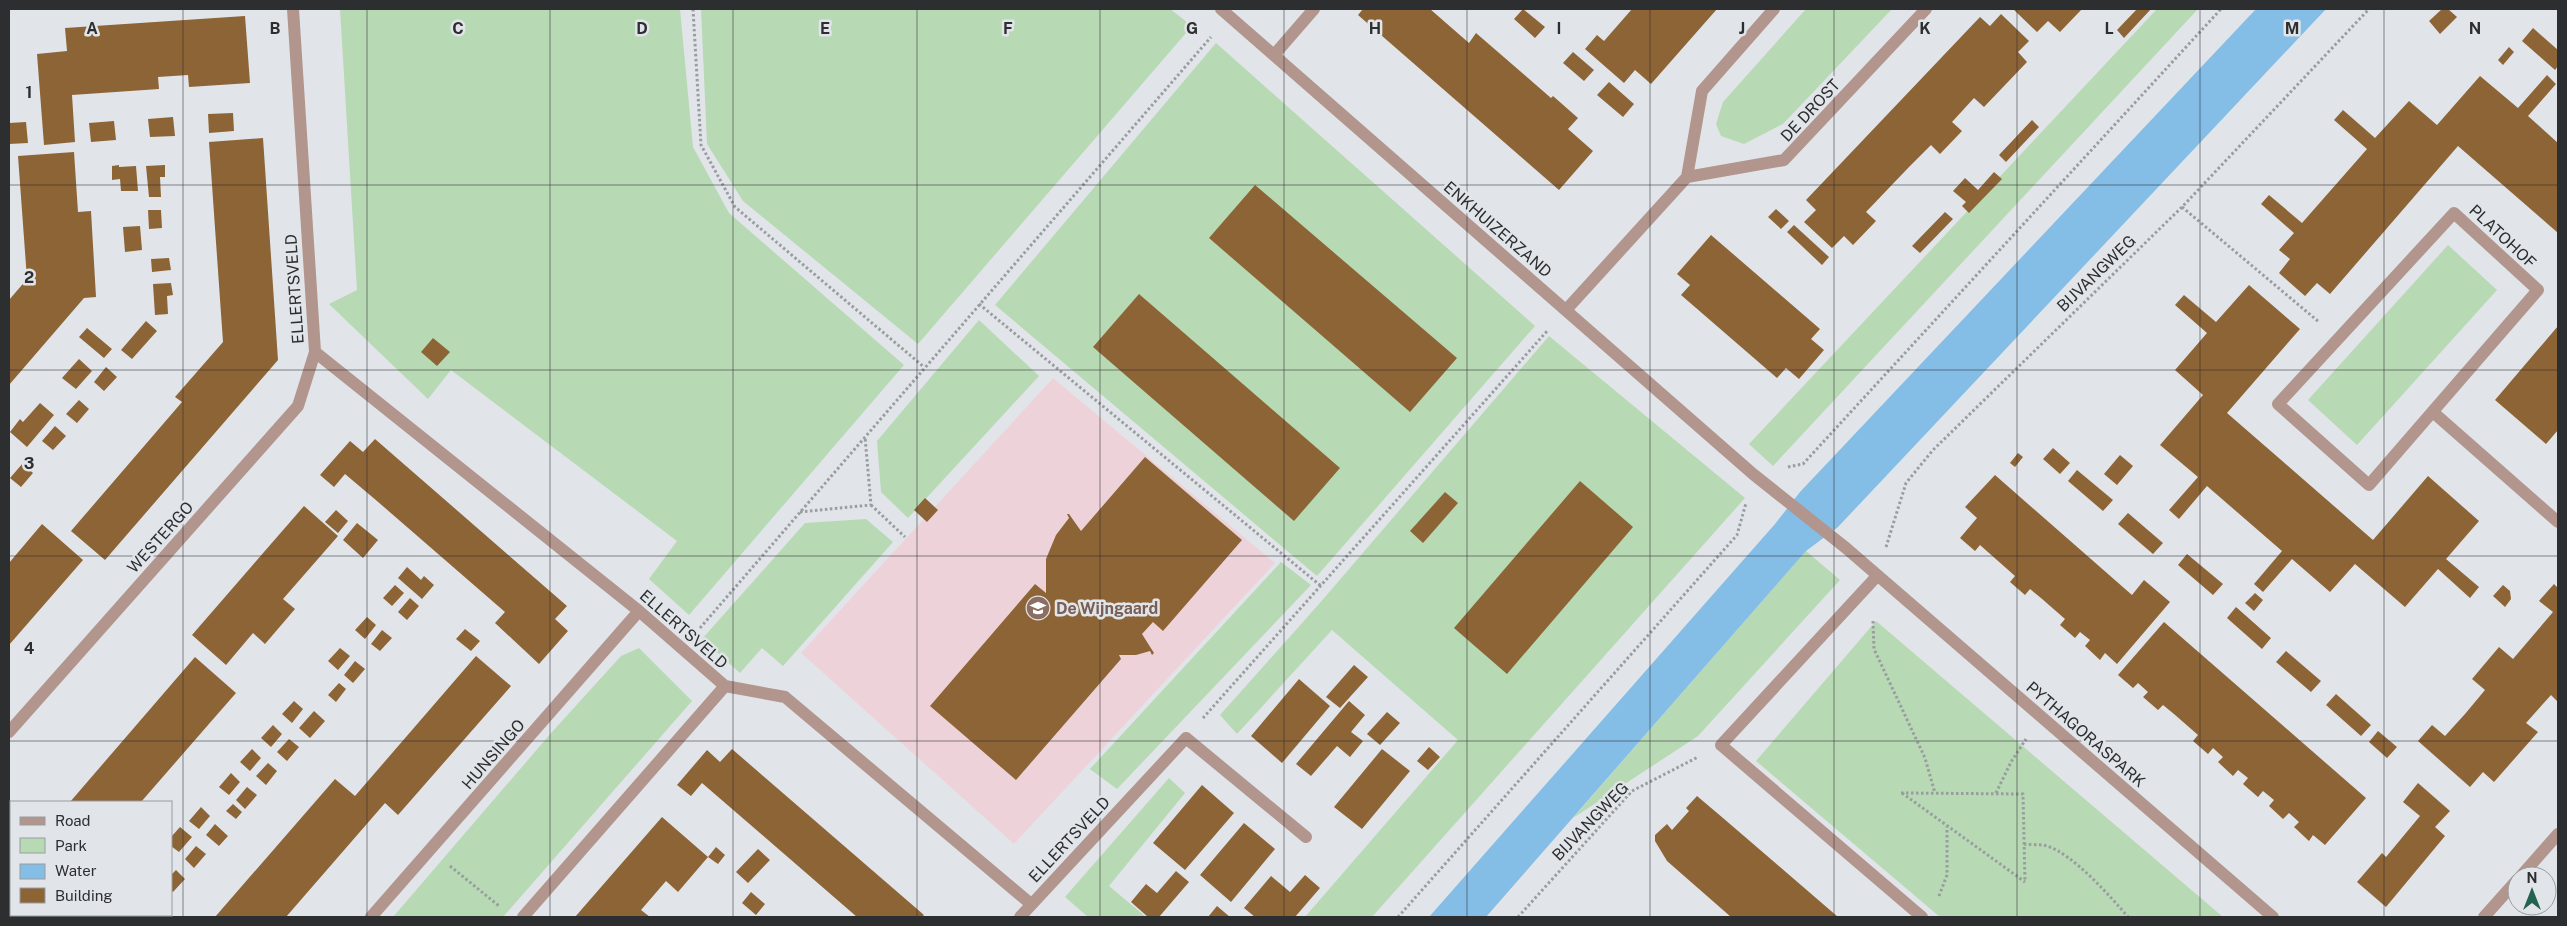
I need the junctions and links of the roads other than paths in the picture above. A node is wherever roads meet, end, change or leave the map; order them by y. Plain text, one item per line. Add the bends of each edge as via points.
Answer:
1 (292, 9) edge
2 (1314, 9) edge
3 (1774, 9) edge
4 (1926, 9) edge
5 (1225, 12) edge
6 (1274, 55) junction
7 (1687, 177) junction
8 (1566, 310) junction
9 (315, 352) junction
10 (2434, 413) junction
11 (1753, 474) joint
12 (2558, 522) edge
13 (1877, 576) junction
14 (639, 611) junction
15 (725, 686) junction
16 (9, 732) edge
17 (2558, 834) edge
18 (1306, 837) dead end
19 (2530, 866) edge
20 (2507, 891) edge
21 (1031, 904) junction
22 (371, 917) edge
23 (523, 917) edge
24 (1020, 917) edge
25 (1922, 917) edge
26 (2273, 917) edge
27 (2484, 917) edge

1 - 9 street, ELLERTSVELD
2 - 6 street
3 - 7 street via 1702,91
4 - 7 street, DE DROST via 1784,160
5 - 6 street, ENKHUIZERZAND
6 - 8 street, ENKHUIZERZAND
7 - 8 street
8 - 11 street, ENKHUIZERZAND
9 - 14 street, ELLERTSVELD
9 - 16 street, WESTERGO via 298,406
10 - 10 street, PLATOHOF via 2369,485 2278,404 2454,213 2538,290
10 - 12 street
11 - 13 street, PYTHAGORASPARK
13 - 25 street via 1721,745
13 - 26 street, PYTHAGORASPARK
14 - 15 street, ELLERTSVELD
14 - 22 street, HUNSINGO
15 - 21 street, ELLERTSVELD via 785,697
15 - 23 street
17 - 19 street
18 - 21 street, ELLERTSVELD via 1186,738
20 - 27 street
21 - 24 street

